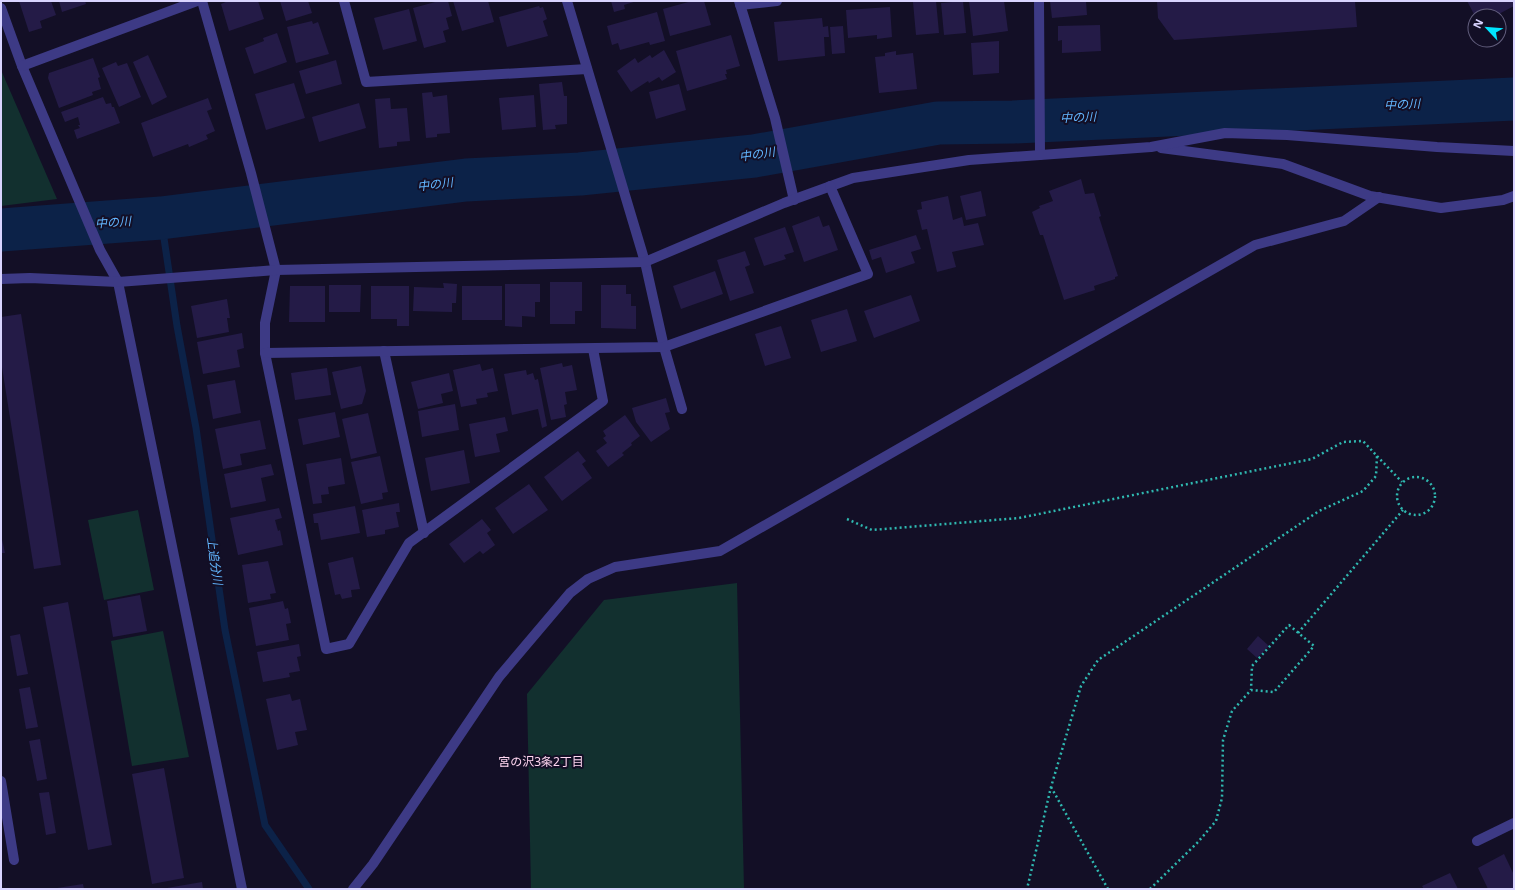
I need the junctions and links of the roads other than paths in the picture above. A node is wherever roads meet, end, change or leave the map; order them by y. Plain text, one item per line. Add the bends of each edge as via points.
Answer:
1 (197, 1) edge
2 (202, 1) edge
3 (344, 1) edge
4 (567, 1) edge
5 (777, 1) edge
6 (1039, 1) edge
7 (740, 3) edge
8 (1, 8) edge
9 (22, 66) junction
10 (587, 69) junction
11 (1151, 147) junction
12 (1514, 151) edge
13 (1040, 155) junction
14 (830, 186) junction
15 (1514, 196) edge
16 (1379, 197) junction
17 (794, 200) junction
18 (645, 262) junction
19 (276, 270) junction
20 (1, 279) edge
21 (118, 282) junction
22 (594, 348) junction
23 (664, 348) junction
24 (384, 352) junction
25 (265, 353) junction
26 (682, 409) dead end
27 (424, 533) junction
28 (1, 781) edge
29 (1514, 823) edge
30 (1477, 841) dead end
31 (14, 860) dead end
32 (242, 889) edge
33 (352, 889) edge

1 - 9 street
2 - 19 street
3 - 10 street via 366,82
4 - 10 street
5 - 7 street
6 - 13 street
7 - 17 street via 775,118
8 - 9 street
9 - 21 street via 100,250
10 - 18 street
11 - 12 street via 1225,133
11 - 13 street
11 - 16 street via 1283,164
13 - 14 street via 969,160 853,178
14 - 17 street
14 - 23 street via 868,274
15 - 16 street via 1503,200 1441,208
16 - 33 street via 1344,221 1255,245 720,551 615,567 588,580 570,594 499,677 373,864
17 - 18 street
18 - 19 street
18 - 23 street
19 - 21 street
19 - 25 street via 265,323
20 - 21 street
21 - 32 street
22 - 23 street
22 - 24 street
22 - 27 street via 603,401
23 - 26 street
24 - 25 street
24 - 27 street
25 - 27 street via 326,649 349,644 410,543
28 - 31 street
29 - 30 street

